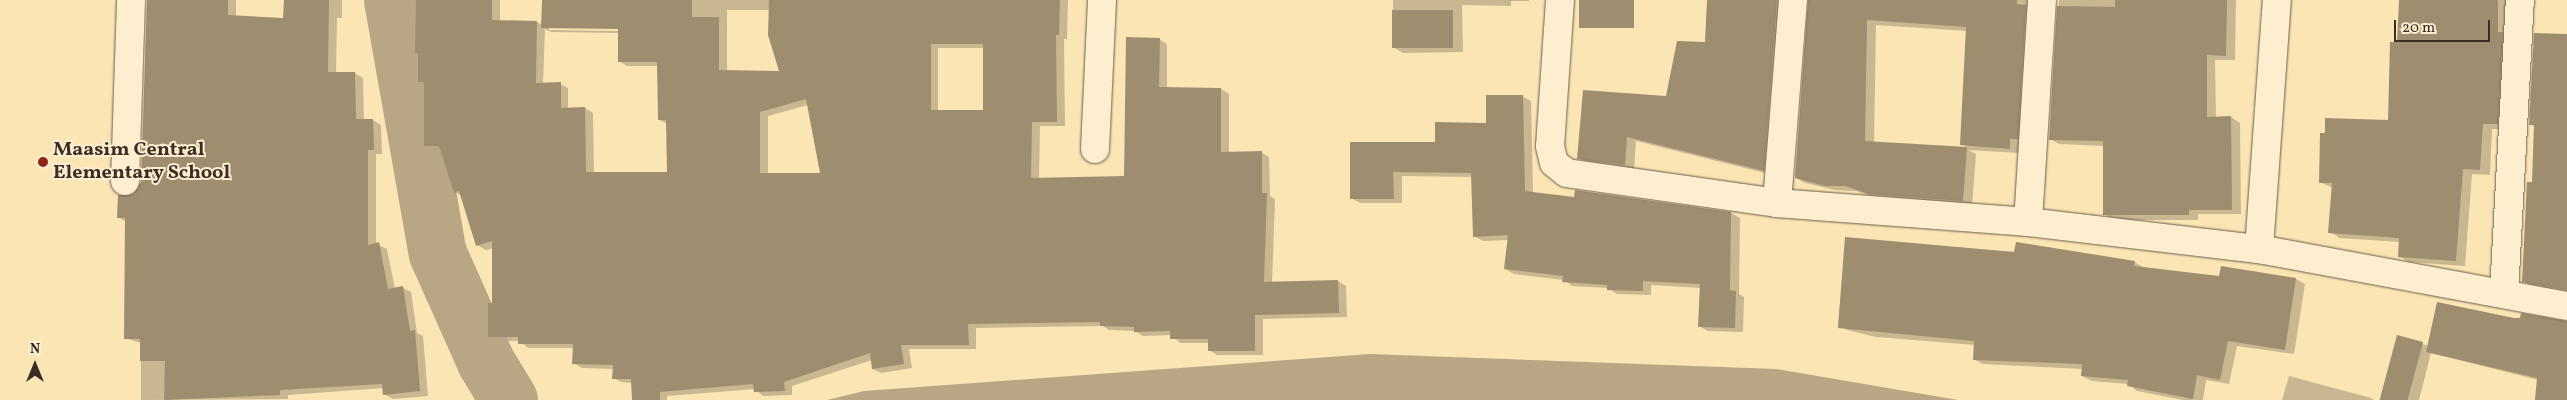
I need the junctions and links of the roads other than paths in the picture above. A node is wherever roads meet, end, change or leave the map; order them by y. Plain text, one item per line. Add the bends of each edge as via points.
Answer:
1 (131, 0) edge
2 (1102, 0) edge
3 (1560, 0) edge
4 (1793, 0) edge
5 (2042, 0) edge
6 (2277, 0) edge
7 (2520, 0) edge
8 (1095, 149) dead end
9 (125, 181) dead end
10 (1776, 203) junction
11 (2028, 222) junction
12 (2259, 250) junction
13 (2504, 293) junction
14 (2567, 306) edge

1 - 9 street
2 - 8 street
3 - 10 street via 1550,146 1557,168 1567,173
4 - 10 street
5 - 11 street
6 - 12 street
7 - 13 street
10 - 11 street
11 - 12 street
12 - 13 street
13 - 14 street

